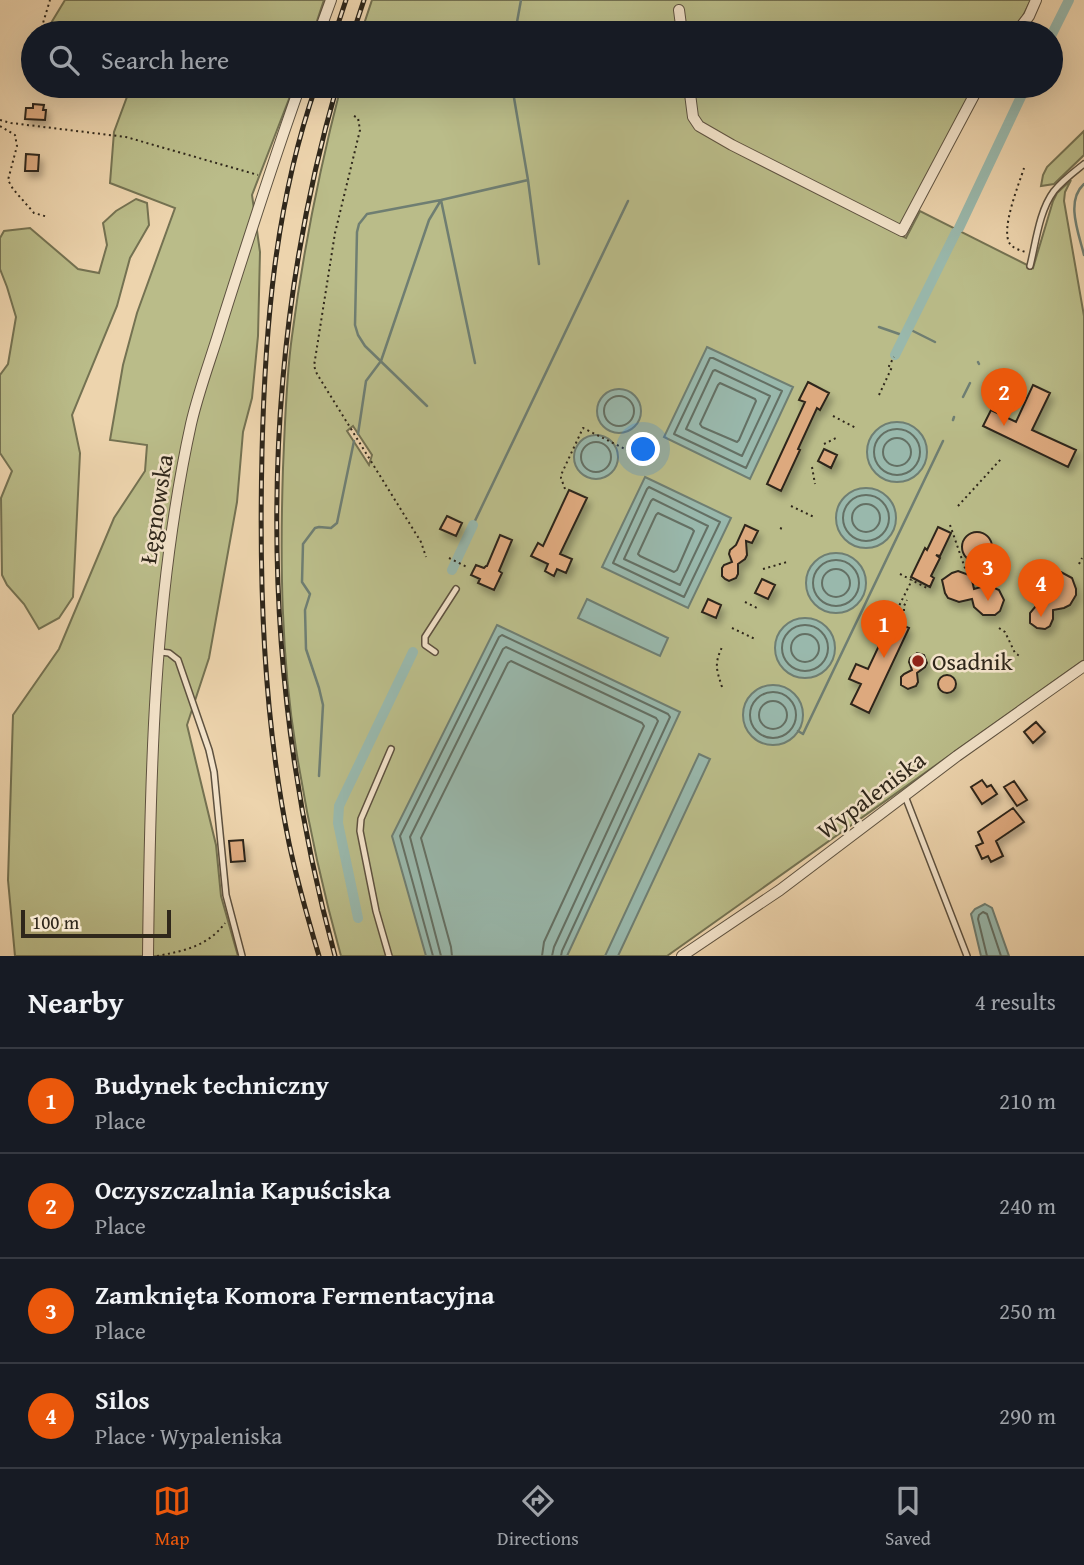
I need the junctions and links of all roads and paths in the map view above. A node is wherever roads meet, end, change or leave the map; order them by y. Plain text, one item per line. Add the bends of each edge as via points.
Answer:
1 (50, 0) edge
2 (331, 0) edge
3 (1036, 0) edge
4 (678, 10) dead end
5 (44, 21) edge
6 (323, 21) edge
7 (680, 21) edge
8 (1025, 21) edge
9 (296, 98) edge
10 (691, 98) edge
11 (973, 98) edge
12 (354, 116) dead end
13 (0, 120) edge
14 (0, 126) edge
15 (1084, 163) edge
16 (1024, 168) dead end
17 (268, 178) junction
18 (48, 217) dead end
19 (1032, 255) junction
20 (1030, 266) dead end
21 (894, 357) dead end
22 (878, 395) dead end
23 (833, 416) dead end
24 (856, 428) dead end
25 (838, 437) dead end
26 (824, 444) dead end
27 (638, 455) dead end
28 (1001, 459) dead end
29 (812, 467) dead end
30 (815, 484) dead end
31 (565, 489) dead end
32 (790, 506) dead end
33 (958, 506) dead end
34 (814, 517) dead end
35 (950, 525) dead end
36 (780, 528) dead end
37 (785, 530) dead end
38 (426, 557) dead end
39 (449, 558) dead end
40 (1082, 558) dead end
41 (787, 562) dead end
42 (1079, 564) dead end
43 (467, 567) dead end
44 (762, 569) dead end
45 (966, 571) dead end
46 (900, 574) dead end
47 (912, 580) junction
48 (456, 589) dead end
49 (929, 589) dead end
50 (907, 600) dead end
51 (745, 603) dead end
52 (759, 609) dead end
53 (897, 610) dead end
54 (904, 611) dead end
55 (732, 628) dead end
56 (999, 628) dead end
57 (755, 639) dead end
58 (723, 645) dead end
59 (160, 652) junction
60 (435, 652) dead end
61 (1021, 657) dead end
62 (1084, 666) edge
63 (723, 687) dead end
64 (391, 748) dead end
65 (905, 796) junction
66 (231, 914) junction
67 (148, 956) edge
68 (156, 956) edge
69 (242, 956) edge
70 (389, 956) edge
71 (682, 956) edge
72 (967, 956) edge

1 - 5 path
2 - 6 street
3 - 8 street
4 - 7 street
9 - 17 street, Łęgnowska
10 - 11 street via 699,126 901,233
12 - 38 path via 360,130 335,233 314,366
13 - 17 path via 126,137
14 - 18 path via 15,135 17,146 8,180 34,212
15 - 19 lane via 1049,199
16 - 19 path via 1007,238 1012,246
17 - 59 street, Łęgnowska via 192,420 176,503
19 - 20 lane
21 - 22 path
23 - 24 path
25 - 26 path
27 - 31 path via 583,428 561,475
28 - 33 path
29 - 30 path
32 - 34 path
35 - 45 path
36 - 37 path
39 - 43 path
40 - 42 path
41 - 44 path
46 - 47 path
47 - 49 path
47 - 53 path
48 - 60 lane via 425,637 425,645
50 - 54 path
51 - 52 path
55 - 57 path
56 - 61 path
58 - 63 path via 716,668
59 - 66 lane via 178,660 209,750
59 - 67 street, Łęgnowska
62 - 65 street, Wypaleniska
64 - 70 lane via 360,831
65 - 71 street, Wypaleniska
65 - 72 lane
66 - 68 path via 207,942
66 - 69 lane

